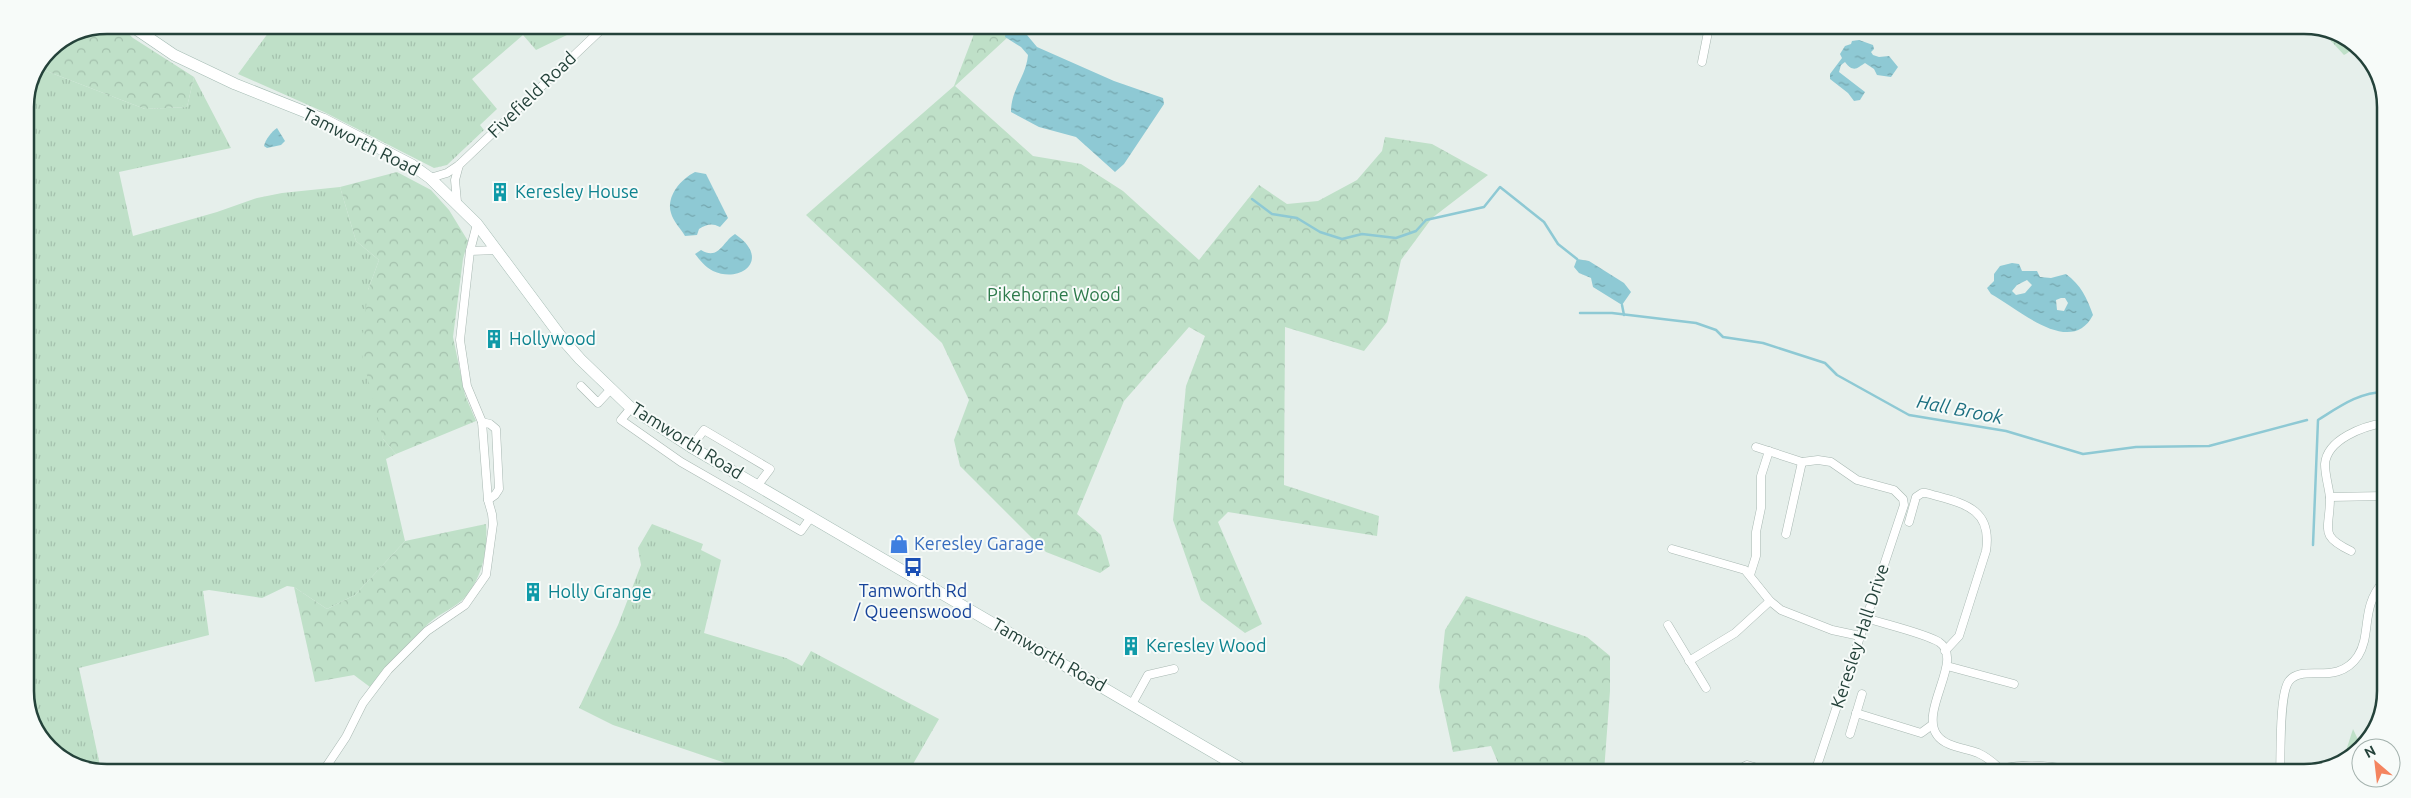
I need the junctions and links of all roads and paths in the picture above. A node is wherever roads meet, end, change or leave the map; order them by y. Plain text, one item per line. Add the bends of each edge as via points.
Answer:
1 (143, 34) edge
2 (597, 34) edge
3 (1708, 34) edge
4 (1702, 62) dead end
5 (459, 165) junction
6 (430, 178) junction
7 (457, 202) junction
8 (477, 224) junction
9 (497, 250) junction
10 (470, 251) junction
11 (581, 386) dead end
12 (611, 389) junction
13 (631, 408) junction
14 (482, 422) junction
15 (2377, 425) edge
16 (691, 447) junction
17 (1756, 448) dead end
18 (1769, 452) junction
19 (1802, 462) junction
20 (758, 485) junction
21 (2377, 496) edge
22 (2330, 497) junction
23 (488, 500) junction
24 (811, 517) junction
25 (1909, 522) dead end
26 (1786, 534) dead end
27 (1672, 549) dead end
28 (2351, 551) dead end
29 (1750, 575) junction
30 (2377, 589) edge
31 (1770, 601) junction
32 (1866, 618) junction
33 (1668, 625) dead end
34 (1860, 636) junction
35 (1945, 651) junction
36 (1689, 661) junction
37 (1947, 666) junction
38 (1174, 669) dead end
39 (2014, 684) dead end
40 (1706, 688) dead end
41 (1862, 694) dead end
42 (1132, 704) junction
43 (1856, 714) junction
44 (1932, 726) junction
45 (1850, 734) dead end
46 (328, 764) edge
47 (1233, 764) edge
48 (1818, 764) edge
49 (1994, 764) edge
50 (2018, 764) edge
51 (2037, 764) edge
52 (2280, 764) edge

1 - 6 main road, Tamworth Road via 174,56 323,119 412,165
2 - 5 street, Fivefield Road
3 - 4 street
5 - 6 street, Fivefield Road
5 - 7 street via 455,180
6 - 7 main road, Tamworth Road
7 - 8 main road, Tamworth Road
8 - 9 main road, Tamworth Road
8 - 10 street
9 - 10 street
9 - 12 main road, Tamworth Road via 565,342
10 - 14 street via 460,340 467,386
11 - 12 street via 601,406
12 - 13 main road, Tamworth Road
13 - 16 main road, Tamworth Road
13 - 24 street via 621,420 681,462 801,531
14 - 23 street
14 - 23 street via 496,429 499,489
15 - 22 street via 2345,437 2332,449 2325,462
16 - 20 main road, Tamworth Road
16 - 20 street via 704,430 770,469
17 - 18 street
18 - 19 street
18 - 29 street via 1762,476 1756,556
19 - 26 street
19 - 32 street, Keresley Hall Drive via 1831,462 1857,480 1894,490 1903,499 1904,506
20 - 24 main road, Tamworth Road
21 - 22 street
22 - 28 street via 2329,538
23 - 46 street via 493,524 486,575 479,587 466,605 427,631 388,670 363,703
24 - 42 main road, Tamworth Road
25 - 35 street via 1916,497 1926,493 1974,510 1985,527 1986,551 1959,636
27 - 29 street via 1737,568
29 - 31 street
30 - 52 street via 2368,611 2361,651 2351,665 2336,673 2298,675 2288,682 2283,700
31 - 34 street via 1781,610 1808,622
31 - 36 street via 1734,633
32 - 34 street, Keresley Hall Drive
32 - 35 street via 1939,642
33 - 36 street
34 - 48 street, Keresley Hall Drive
35 - 37 street
36 - 40 street
37 - 39 street
37 - 44 street via 1932,715
38 - 42 street via 1148,675
41 - 43 street
42 - 47 main road, Tamworth Road
43 - 44 street via 1921,733
43 - 45 street
44 - 49 street via 1942,741 1978,753
50 - 51 street

